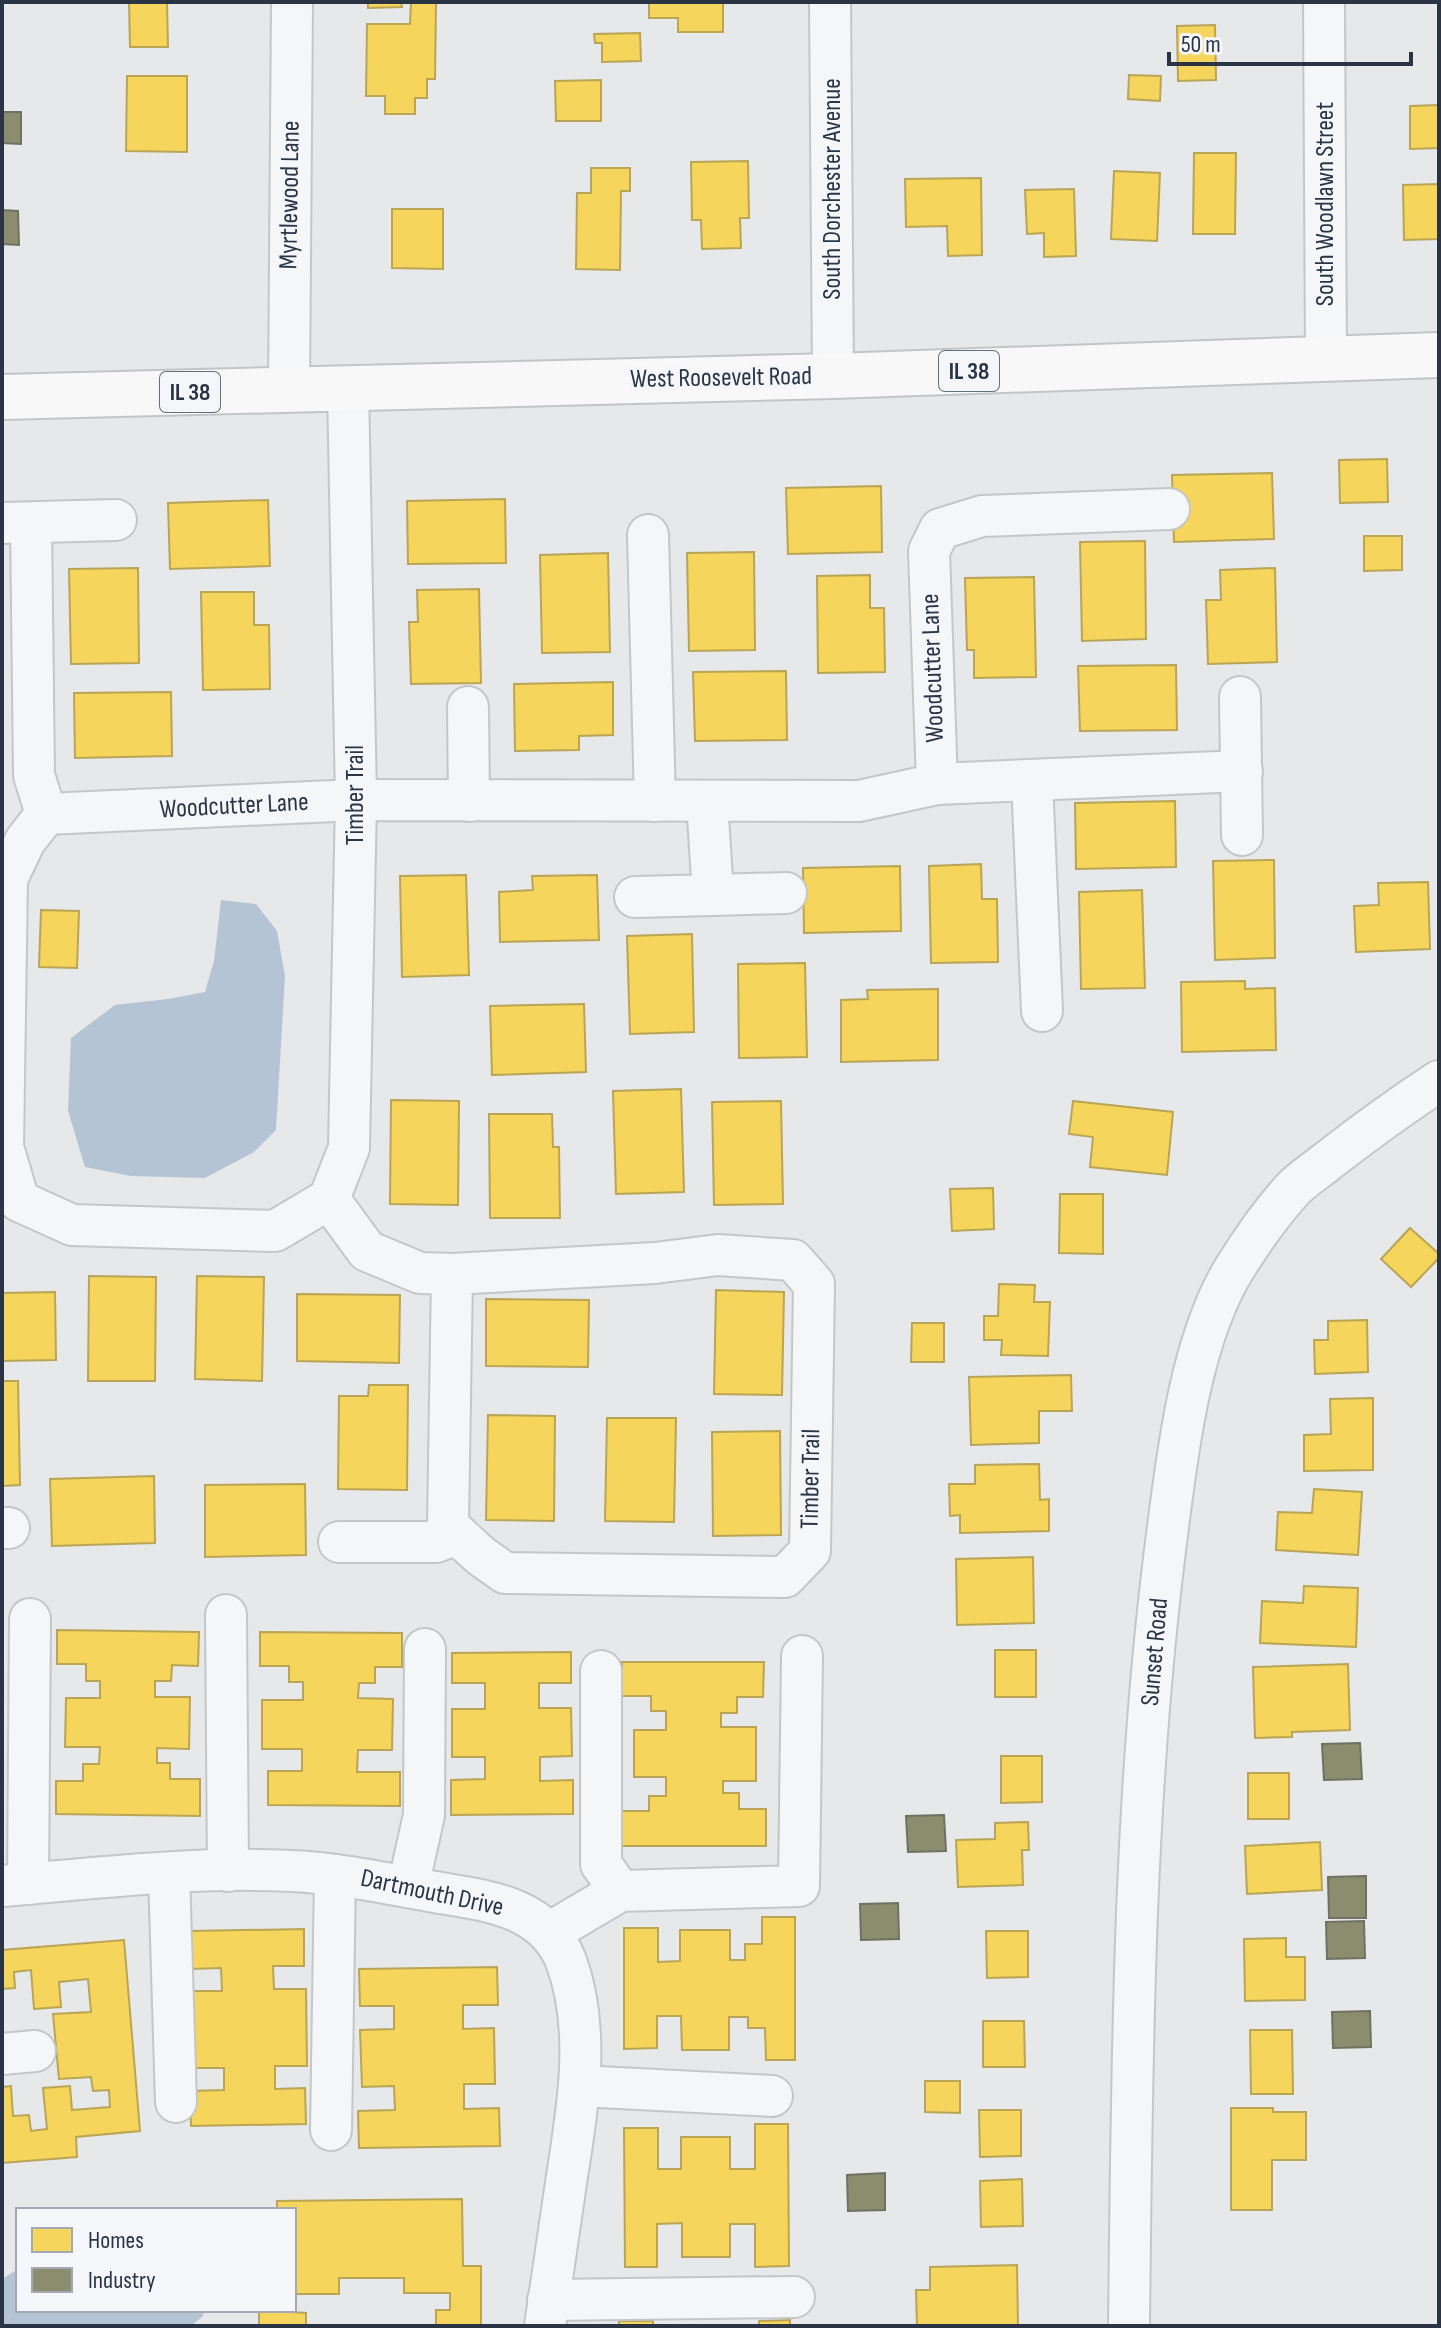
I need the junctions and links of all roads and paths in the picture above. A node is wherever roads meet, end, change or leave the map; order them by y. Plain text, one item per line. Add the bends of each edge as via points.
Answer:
1 (292, 2) edge
2 (830, 2) edge
3 (1324, 2) edge
4 (1439, 355) edge
5 (1326, 358) junction
6 (833, 376) junction
7 (348, 387) junction
8 (289, 389) junction
9 (2, 397) edge
10 (1169, 509) dead end
11 (116, 520) dead end
12 (16, 523) edge
13 (648, 535) dead end
14 (1240, 697) dead end
15 (468, 707) dead end
16 (2, 743) edge
17 (1242, 771) junction
18 (34, 775) junction
19 (1032, 781) junction
20 (937, 784) junction
21 (356, 800) junction
22 (469, 801) junction
23 (655, 801) junction
24 (707, 801) junction
25 (46, 814) junction
26 (1242, 835) dead end
27 (786, 893) dead end
28 (713, 895) junction
29 (635, 897) dead end
30 (1042, 1011) dead end
31 (1439, 1081) edge
32 (329, 1199) junction
33 (10, 1210) edge
34 (452, 1274) junction
35 (457, 1534) junction
36 (339, 1542) dead end
37 (226, 1615) dead end
38 (30, 1619) dead end
39 (425, 1649) dead end
40 (802, 1656) dead end
41 (601, 1671) dead end
42 (228, 1871) junction
43 (169, 1873) junction
44 (335, 1875) junction
45 (15, 1885) edge
46 (408, 1887) junction
47 (620, 1891) junction
48 (549, 1933) junction
49 (579, 2086) junction
50 (772, 2096) dead end
51 (176, 2102) dead end
52 (331, 2130) dead end
53 (794, 2297) dead end
54 (546, 2313) edge
55 (1129, 2326) edge

1 - 8 street, Myrtlewood Lane
2 - 6 street, South Dorchester Avenue
3 - 5 street, South Woodlawn Street
4 - 5 main road, West Roosevelt Road / IL 38
5 - 6 main road, West Roosevelt Road / IL 38
6 - 7 main road, West Roosevelt Road / IL 38
7 - 8 main road, West Roosevelt Road / IL 38
7 - 21 street, Timber Trail
8 - 9 main road, West Roosevelt Road / IL 38
10 - 20 street, Woodcutter Lane via 982,516 940,529 929,551
11 - 12 street
12 - 18 street
13 - 23 street
14 - 17 street
15 - 22 street
16 - 18 street via 19,746
17 - 19 street, Woodcutter Lane
17 - 26 street
18 - 25 street
19 - 20 street, Woodcutter Lane
19 - 30 street
20 - 24 street, Woodcutter Lane via 859,801
21 - 22 street, Woodcutter Lane
21 - 25 street, Woodcutter Lane
21 - 32 street, Timber Trail via 349,1148
22 - 23 street, Woodcutter Lane
23 - 24 street, Woodcutter Lane
24 - 28 street
25 - 33 street via 25,841 7,879 3,1147
27 - 28 street
28 - 29 street
31 - 55 street, Sunset Road via 1293,1189 1235,1268 1216,1305 1196,1369 1161,1574 1142,1815
32 - 33 street via 275,1231 72,1225
32 - 34 street, Timber Trail via 367,1251 420,1273
34 - 35 street via 448,1526
34 - 35 street, Timber Trail via 718,1255 793,1260 814,1284 810,1551 785,1577 505,1573
35 - 36 street via 436,1542
37 - 42 street
38 - 45 street
39 - 46 street via 424,1815
40 - 47 street via 799,1886
41 - 47 street via 601,1864
42 - 43 street, Dartmouth Drive
42 - 44 street, Dartmouth Drive
43 - 45 street, Dartmouth Drive
43 - 51 street
44 - 46 street, Dartmouth Drive
44 - 52 street
46 - 48 street, Dartmouth Drive via 488,1901 529,1915
47 - 48 street
48 - 49 street, Dartmouth Drive via 565,1959 576,1996
49 - 50 street
49 - 54 street, Dartmouth Drive
53 - 54 street

